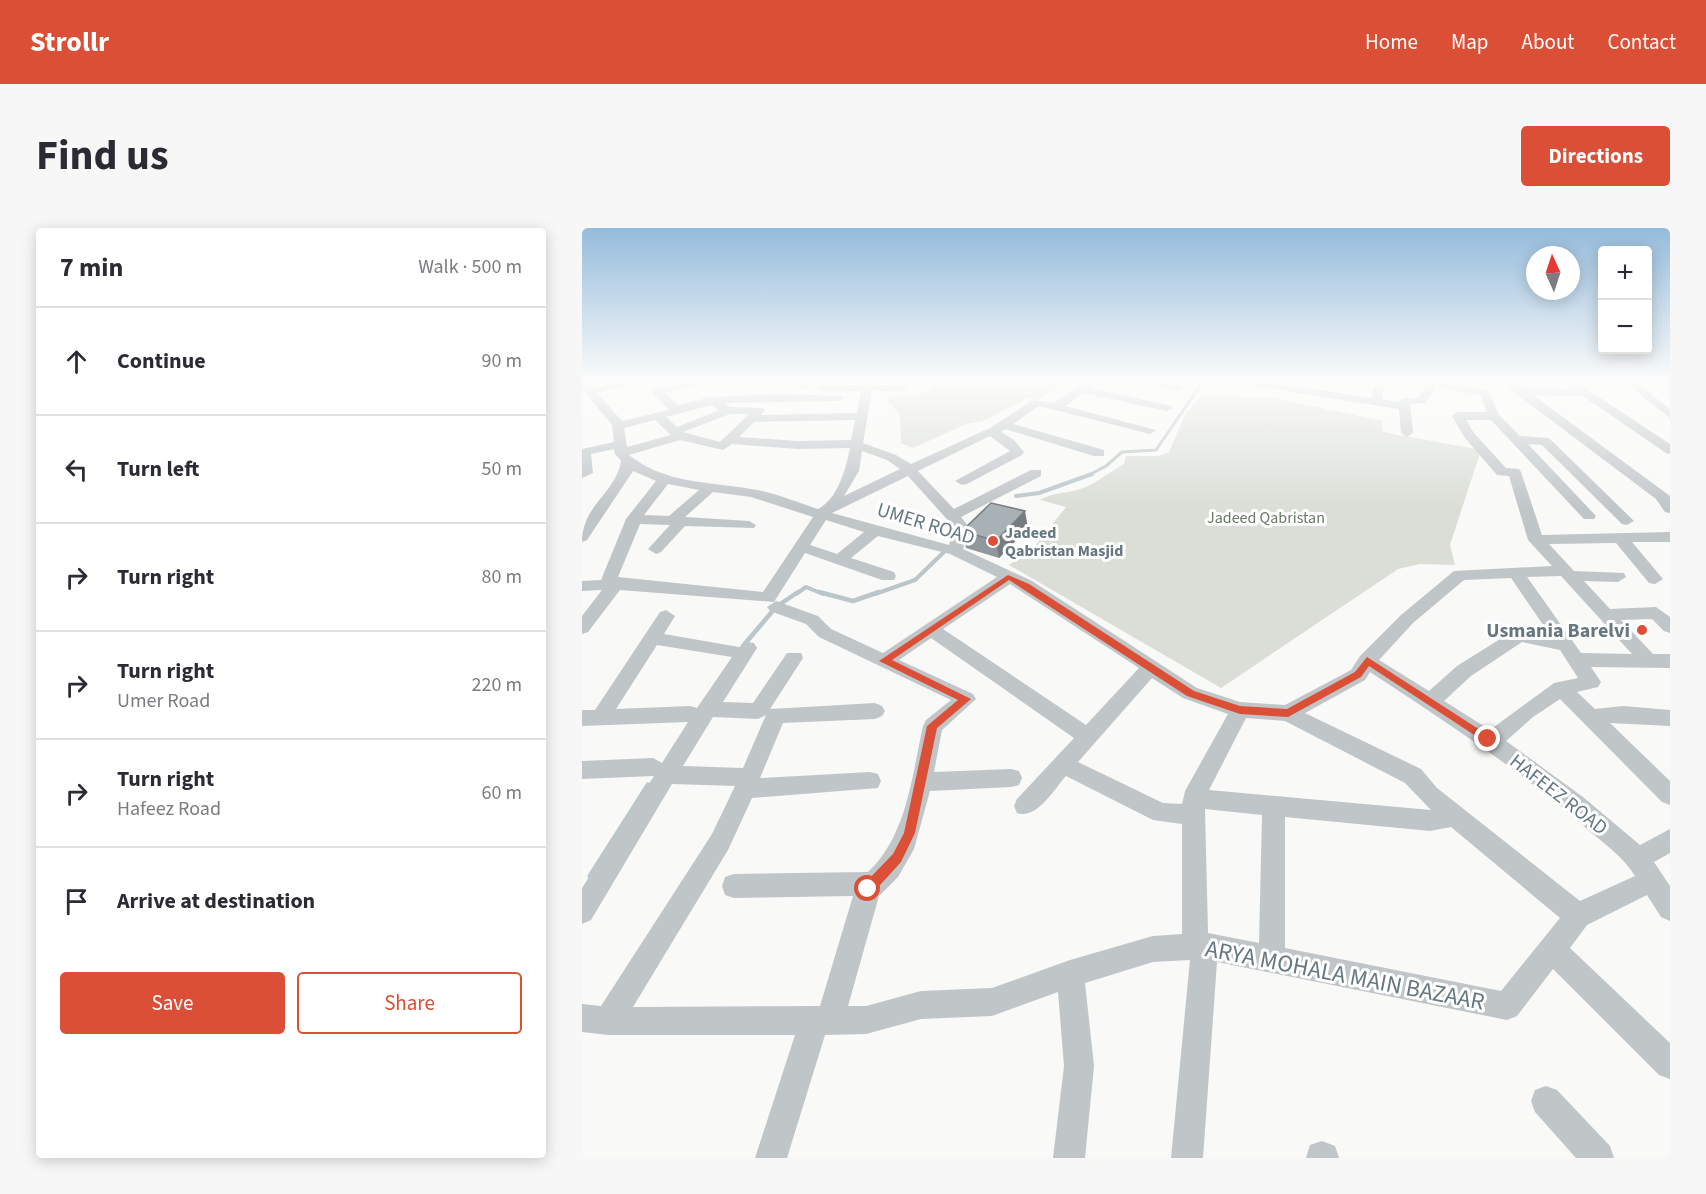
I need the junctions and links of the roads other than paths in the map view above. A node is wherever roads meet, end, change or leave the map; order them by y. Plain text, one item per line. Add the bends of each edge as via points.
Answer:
1 (616, 423) edge
2 (628, 423) edge
3 (666, 423) edge
4 (701, 423) edge
5 (746, 423) edge
6 (821, 423) edge
7 (861, 423) edge
8 (1007, 423) edge
9 (1067, 423) edge
10 (1122, 423) edge
11 (1406, 423) edge
12 (1462, 423) edge
13 (1501, 423) edge
14 (1558, 423) edge
15 (1629, 423) edge
16 (618, 426) junction
17 (999, 429) junction
18 (1150, 430) dead end
19 (1407, 433) dead end
20 (678, 434) junction
21 (1049, 438) junction
22 (729, 440) junction
23 (1516, 440) junction
24 (817, 443) junction
25 (857, 445) junction
26 (1670, 450) edge
27 (623, 452) junction
28 (583, 453) edge
29 (1100, 453) dead end
30 (912, 470) junction
31 (1036, 473) dead end
32 (582, 474) edge
33 (665, 480) junction
34 (962, 481) dead end
35 (709, 488) junction
36 (1670, 509) edge
37 (823, 512) junction
38 (952, 516) junction
39 (1589, 516) dead end
40 (633, 519) junction
41 (677, 521) junction
42 (1627, 521) dead end
43 (749, 525) dead end
44 (875, 531) junction
45 (582, 537) edge
46 (1620, 537) junction
47 (1670, 537) edge
48 (1536, 540) junction
49 (801, 547) junction
50 (656, 549) dead end
51 (949, 549) junction
52 (839, 560) junction
53 (1516, 573) junction
54 (1568, 574) junction
55 (888, 576) dead end
56 (1008, 577) junction
57 (1618, 577) dead end
58 (1655, 579) dead end
59 (613, 583) junction
60 (582, 586) edge
61 (776, 607) dead end
62 (1606, 615) junction
63 (666, 616) dead end
64 (1669, 624) edge
65 (582, 628) edge
66 (930, 629) junction
67 (652, 638) junction
68 (1570, 652) junction
69 (794, 658) dead end
70 (1647, 660) junction
71 (884, 661) junction
72 (1367, 661) junction
73 (1670, 661) edge
74 (1150, 668) junction
75 (1561, 688) junction
76 (1431, 701) junction
77 (1240, 710) junction
78 (875, 711) dead end
79 (699, 712) junction
80 (1288, 713) junction
81 (1592, 717) junction
82 (591, 718) edge
83 (1670, 718) edge
84 (1088, 737) junction
85 (1491, 741) junction
86 (1063, 764) junction
87 (582, 770) edge
88 (660, 771) junction
89 (1011, 778) dead end
90 (870, 781) dead end
91 (921, 782) junction
92 (748, 783) junction
93 (1670, 795) edge
94 (1025, 806) dead end
95 (1193, 806) junction
96 (1274, 806) junction
97 (1456, 816) junction
98 (1670, 840) edge
99 (1638, 859) junction
100 (1652, 880) junction
101 (872, 884) junction
102 (734, 886) dead end
103 (1670, 908) edge
104 (582, 911) edge
105 (1578, 916) junction
106 (1200, 946) junction
107 (1552, 949) junction
108 (1272, 960) junction
109 (1070, 974) junction
110 (595, 1019) edge
111 (822, 1019) junction
112 (1670, 1064) edge
113 (1546, 1101) dead end
114 (771, 1158) edge
115 (1069, 1158) edge
116 (1187, 1158) edge
117 (1599, 1158) edge

1 - 16 street
2 - 16 street
3 - 20 street
4 - 20 street
5 - 22 street
6 - 24 street
7 - 25 street
8 - 17 street
9 - 21 street
10 - 18 street
11 - 19 street
12 - 48 street via 1502,472 1514,472
13 - 23 street
14 - 36 street via 1666,500 1662,501
15 - 26 street
16 - 27 street
17 - 21 street
17 - 30 street
17 - 34 street via 1018,452
20 - 22 street via 723,446
20 - 27 street
21 - 29 street
22 - 24 street
23 - 39 street
23 - 42 street via 1545,441
24 - 25 street
25 - 30 street via 880,450
25 - 37 street via 852,471
27 - 28 street
27 - 33 street, UMER ROAD via 635,467
27 - 45 street via 626,474
28 - 32 street via 586,472
30 - 37 street
30 - 38 street
31 - 38 street
33 - 35 street, UMER ROAD
33 - 40 street
35 - 37 street, UMER ROAD via 753,493
35 - 41 street
37 - 44 street, UMER ROAD
37 - 49 street
38 - 51 street via 962,527
40 - 41 street
40 - 59 street
41 - 43 street
41 - 50 street
44 - 51 street, UMER ROAD
44 - 52 street
46 - 47 street
46 - 48 street
46 - 58 street
48 - 54 street
49 - 52 street
49 - 59 street via 768,598 664,584
51 - 56 street, UMER ROAD
52 - 55 street
53 - 54 street
53 - 68 street
53 - 72 street via 1460,575 1407,619
54 - 57 street
54 - 62 street
56 - 66 street
56 - 74 street, UMER ROAD
59 - 60 street
59 - 65 street
61 - 71 street via 812,620 825,633
62 - 64 street via 1656,613
62 - 70 street
63 - 67 street
66 - 71 street
66 - 84 street
67 - 79 street via 740,650
67 - 82 street
68 - 70 street
68 - 75 street via 1591,682
68 - 76 street via 1519,635 1464,671
69 - 79 street via 758,711
70 - 73 street
71 - 91 street via 966,699 933,726
72 - 76 street, HAFEEZ ROAD
72 - 80 street via 1358,675
74 - 77 street, UMER ROAD via 1190,693
74 - 84 street
75 - 81 street
75 - 85 street
76 - 85 street, HAFEEZ ROAD
77 - 80 street, UMER ROAD
77 - 95 street
78 - 92 street via 776,715
79 - 82 street
79 - 88 street
80 - 97 street via 1413,776 1429,795
81 - 83 street via 1623,714
81 - 93 street
84 - 86 street
85 - 99 street, HAFEEZ ROAD via 1575,804
86 - 94 street
86 - 95 street via 1161,813
87 - 88 street
88 - 92 street
88 - 104 street
89 - 91 street
90 - 92 street
91 - 101 street via 906,841 889,869
92 - 110 street via 720,842
95 - 96 street
95 - 106 street
96 - 97 street via 1430,821
96 - 108 street
97 - 105 street
98 - 99 street
99 - 100 street, HAFEEZ ROAD
100 - 103 street, HAFEEZ ROAD
100 - 105 street
101 - 102 street
101 - 111 street
105 - 107 street
106 - 108 street, ARYA MOHALA MAIN BAZAAR
106 - 109 street, ARYA MOHALA MAIN BAZAAR via 1153,949
106 - 116 street
107 - 108 street, ARYA MOHALA MAIN BAZAAR via 1507,1006
107 - 112 street
109 - 111 street, ARYA MOHALA MAIN BAZAAR via 992,1002 921,1005 866,1020
109 - 115 street via 1079,1066
110 - 111 street, ARYA MOHALA MAIN BAZAAR
111 - 114 street
113 - 117 street

